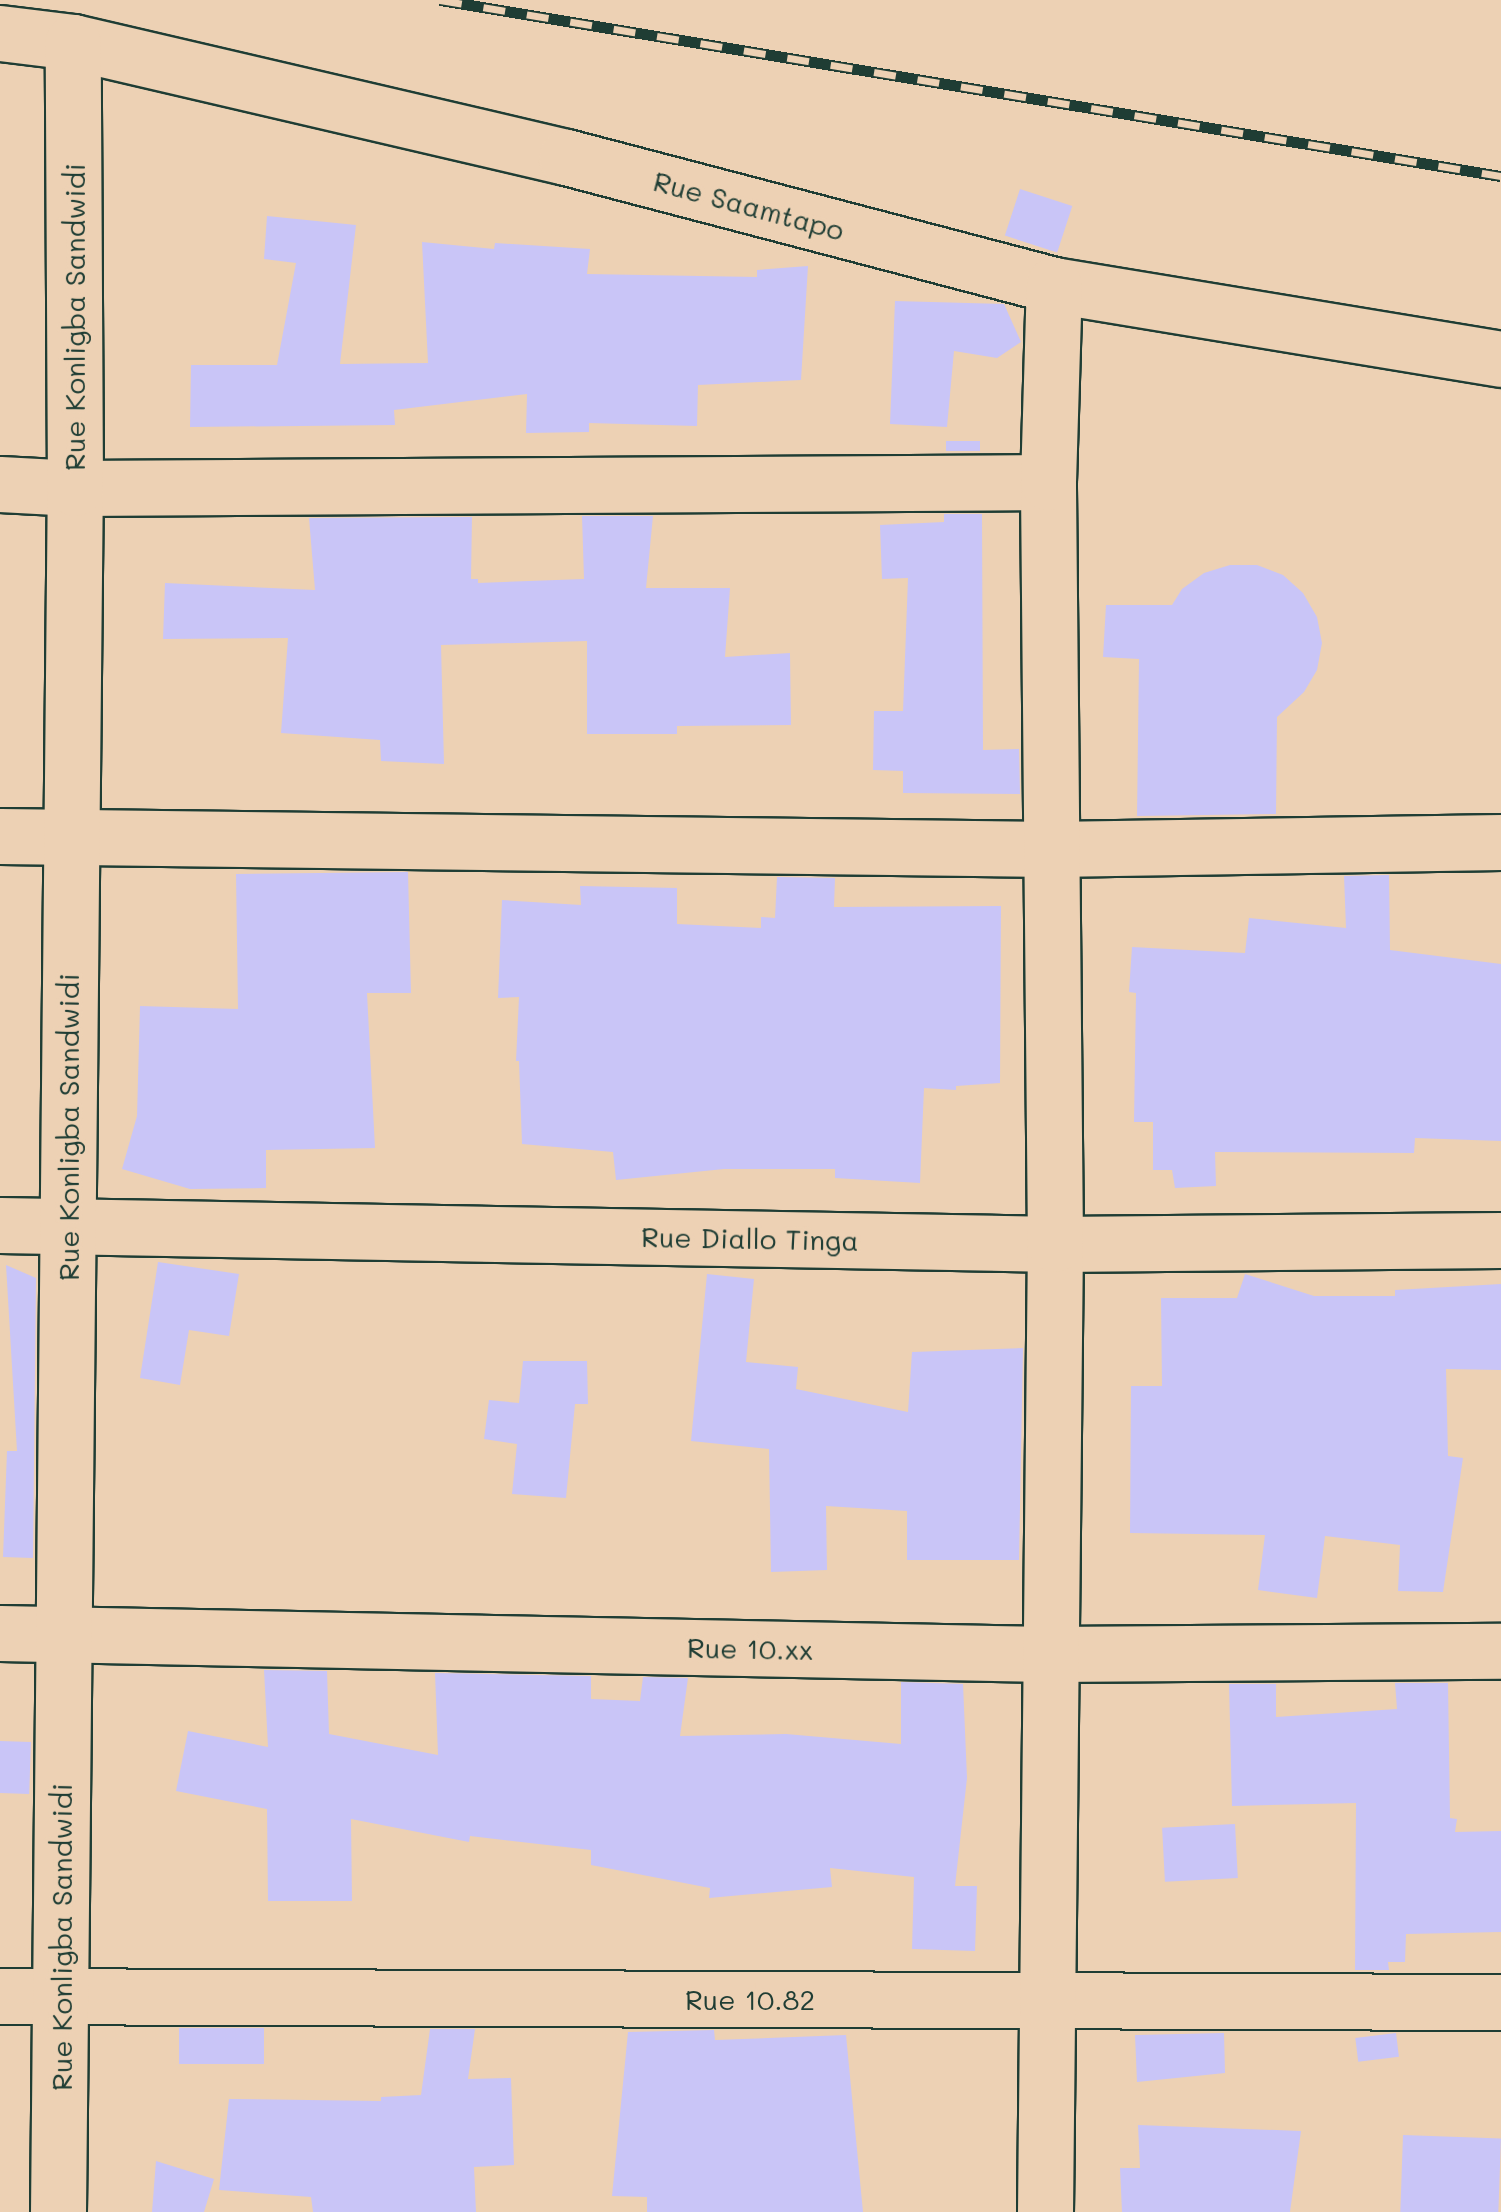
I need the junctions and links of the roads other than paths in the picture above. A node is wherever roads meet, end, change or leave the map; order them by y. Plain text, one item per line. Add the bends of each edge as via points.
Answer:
1 (0, 32) edge
2 (74, 42) junction
3 (1054, 285) junction
4 (1501, 359) edge
5 (1048, 482) junction
6 (0, 484) edge
7 (75, 488) junction
8 (0, 836) edge
9 (69, 837) junction
10 (1501, 842) edge
11 (1051, 848) junction
12 (0, 1225) edge
13 (68, 1225) junction
14 (1501, 1240) edge
15 (1055, 1244) junction
16 (0, 1633) edge
17 (63, 1634) junction
18 (1501, 1651) edge
19 (1050, 1654) junction
20 (0, 1996) edge
21 (60, 1997) junction
22 (1048, 2000) junction
23 (1501, 2002) edge
24 (58, 2212) edge
25 (1045, 2212) edge

1 - 2 street, Rue Saamtapo
2 - 3 street, Rue Saamtapo via 566,157
2 - 7 street, Rue Konligba Sandwidi
3 - 4 street, Rue Saamtapo
3 - 5 street
5 - 7 street
5 - 11 street
6 - 7 street
7 - 9 street, Rue Konligba Sandwidi
8 - 9 street
9 - 11 street
9 - 13 street, Rue Konligba Sandwidi
10 - 11 street
11 - 15 street
12 - 13 street, Rue Diallo Tinga
13 - 15 street, Rue Diallo Tinga
13 - 17 street, Rue Konligba Sandwidi
14 - 15 street, Rue Diallo Tinga
15 - 19 street
16 - 17 street, Rue 10.xx
17 - 19 street, Rue 10.xx
17 - 21 street, Rue Konligba Sandwidi
18 - 19 street, Rue 10.xx
19 - 22 street
20 - 21 street, Rue 10.82
21 - 22 street, Rue 10.82
21 - 24 street, Rue Konligba Sandwidi
22 - 23 street, Rue 10.82
22 - 25 street

